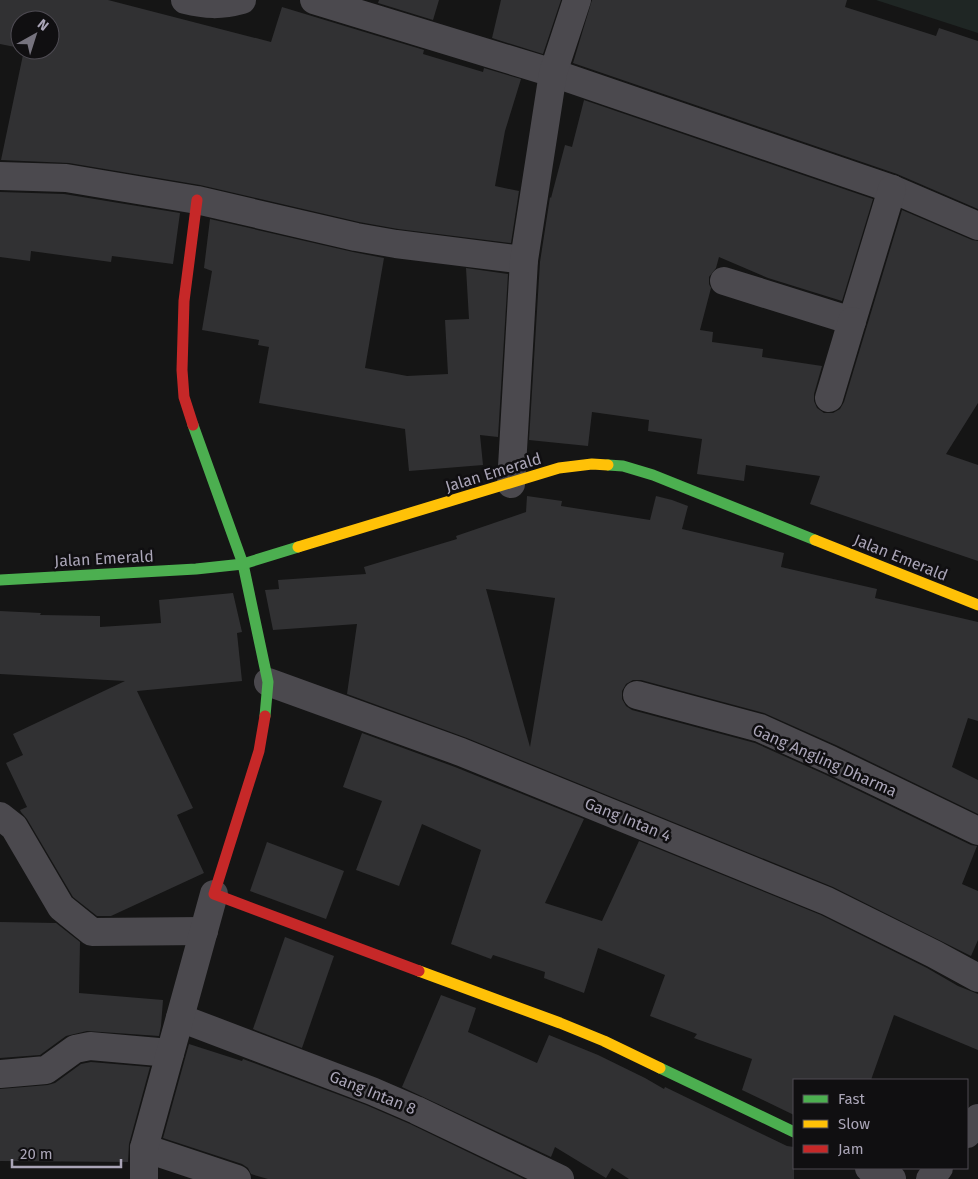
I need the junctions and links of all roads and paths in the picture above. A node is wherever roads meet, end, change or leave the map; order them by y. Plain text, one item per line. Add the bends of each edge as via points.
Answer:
1 (184, 0) edge
2 (242, 0) edge
3 (314, 0) edge
4 (577, 0) edge
5 (553, 74) junction
6 (0, 176) edge
7 (892, 189) junction
8 (197, 200) junction
9 (978, 226) edge
10 (524, 260) junction
11 (724, 281) dead end
12 (852, 321) junction
13 (829, 398) dead end
14 (511, 484) junction
15 (243, 564) junction
16 (0, 580) edge
17 (978, 605) edge
18 (268, 682) junction
19 (637, 695) dead end
20 (0, 816) edge
21 (978, 831) edge
22 (214, 894) junction
23 (204, 931) junction
24 (978, 978) edge
25 (180, 1018) junction
26 (170, 1053) junction
27 (0, 1074) edge
28 (978, 1118) edge
29 (793, 1132) edge
30 (968, 1133) edge
31 (144, 1148) junction
32 (871, 1169) edge
33 (939, 1169) edge
34 (144, 1179) edge
35 (237, 1179) edge
36 (560, 1179) edge
37 (892, 1179) edge
38 (930, 1179) edge

1 - 2 street via 205,5
3 - 5 street
4 - 5 street
5 - 7 street
5 - 10 street
6 - 8 street via 66,178
7 - 9 street
7 - 12 street
8 - 10 street via 356,237
8 - 15 street via 184,301 184,397
10 - 14 street
11 - 12 street
12 - 13 street
14 - 15 street, Jalan Emerald
14 - 17 street, Jalan Emerald via 560,468 592,464 623,466 653,475
15 - 16 street, Jalan Emerald
15 - 18 street
18 - 22 street via 259,751
18 - 24 street, Gang Intan 4 via 461,752 827,901
19 - 21 street, Gang Angling Dharma via 760,728
20 - 23 street via 14,827 61,908 92,932
22 - 23 street
22 - 29 street via 604,1041
23 - 25 street
25 - 26 street
25 - 36 street, Gang Intan 8 via 390,1098
26 - 27 street via 90,1046 75,1049 46,1070
26 - 31 street
28 - 30 street
31 - 34 street
31 - 35 street
32 - 37 street
33 - 38 street

